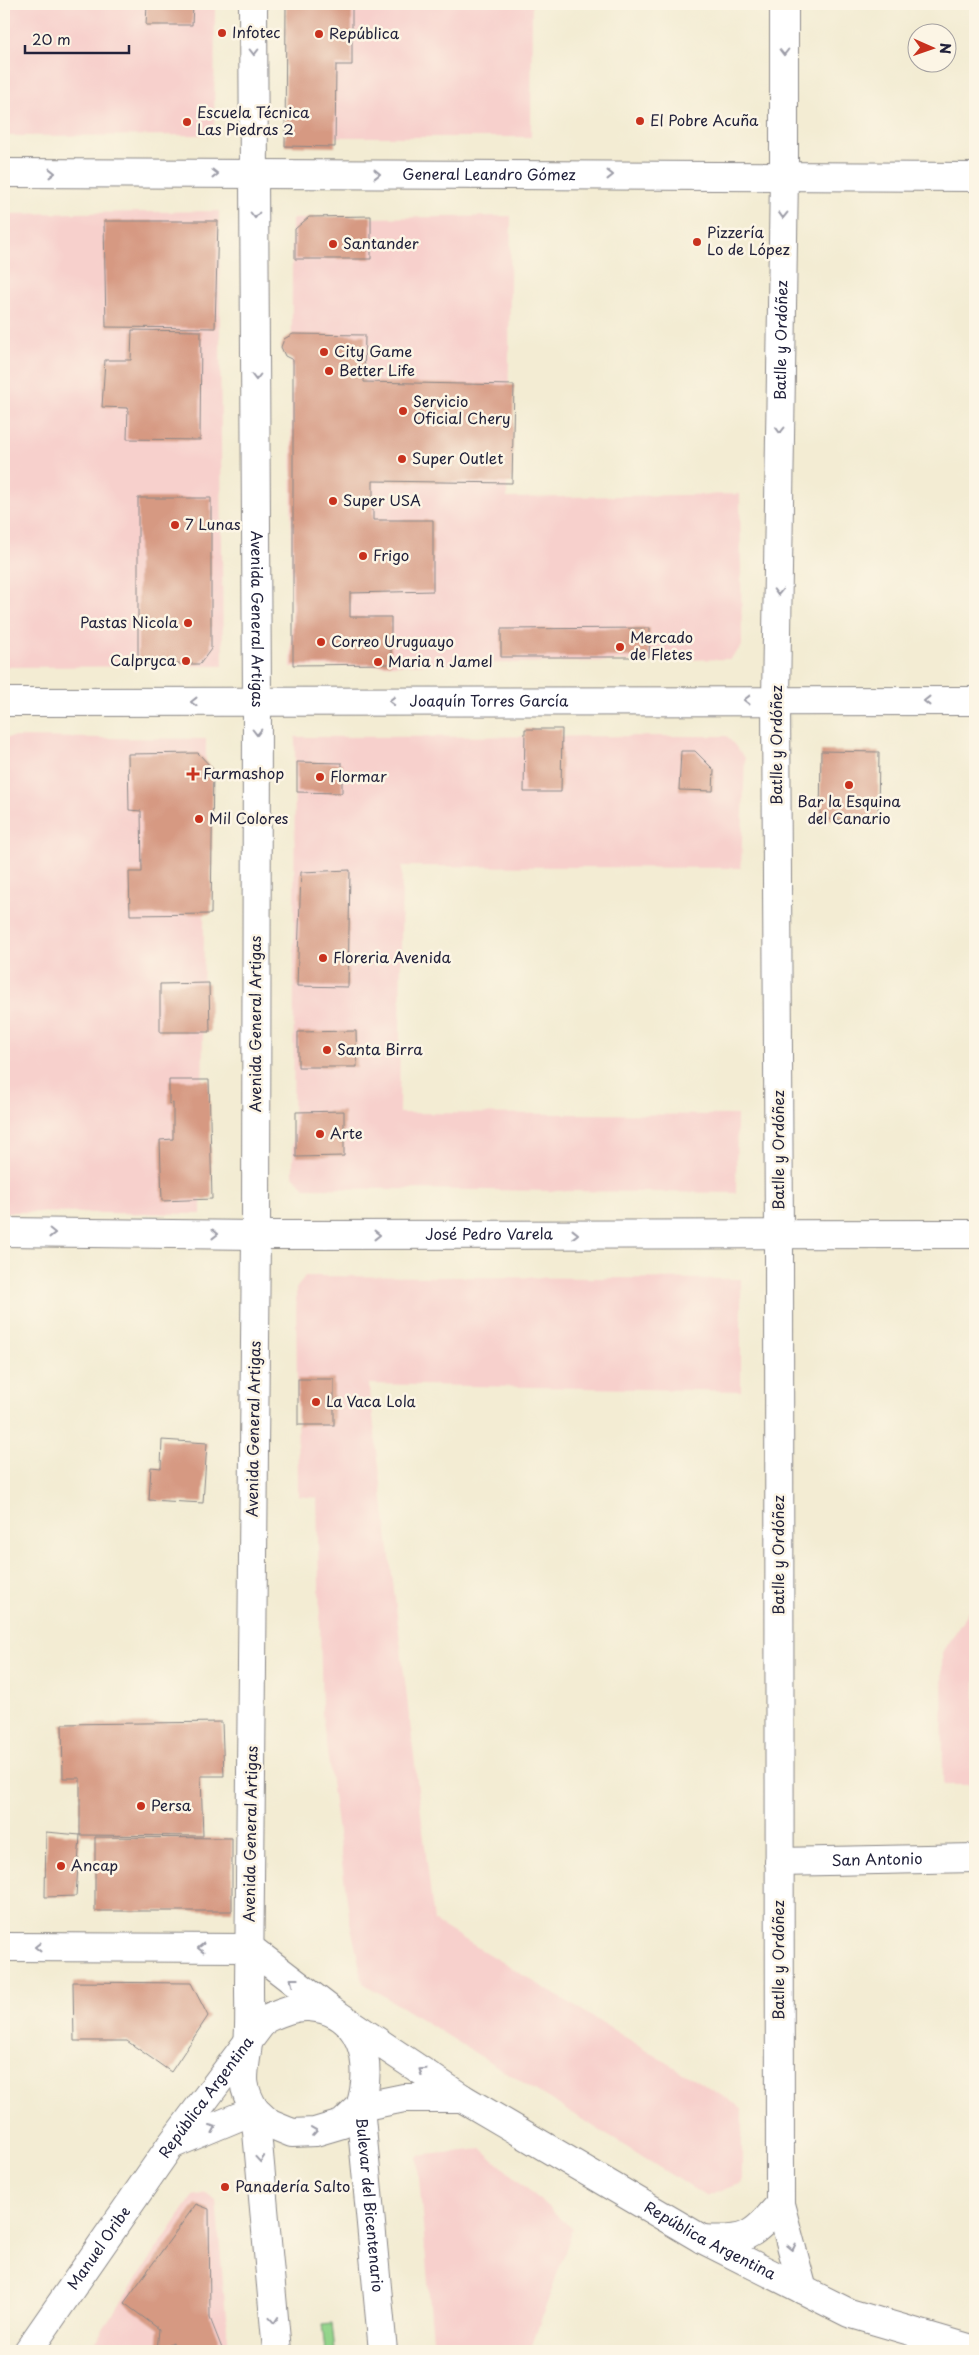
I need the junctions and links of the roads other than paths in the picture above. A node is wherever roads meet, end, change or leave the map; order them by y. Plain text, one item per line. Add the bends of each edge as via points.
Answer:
1 (253, 4) edge
2 (784, 4) edge
3 (4, 173) edge
4 (255, 174) junction
5 (784, 175) junction
6 (975, 177) edge
7 (776, 700) junction
8 (975, 701) edge
9 (4, 702) edge
10 (257, 702) junction
11 (4, 1232) edge
12 (780, 1234) junction
13 (975, 1234) edge
14 (256, 1235) junction
15 (975, 1858) edge
16 (779, 1862) junction
17 (4, 1947) edge
18 (250, 1948) junction
19 (332, 2011) junction
20 (248, 2044) junction
21 (462, 2098) junction
22 (360, 2106) junction
23 (256, 2110) junction
24 (170, 2146) junction
25 (780, 2204) junction
26 (702, 2239) junction
27 (803, 2290) junction
28 (975, 2350) edge
29 (28, 2351) edge
30 (277, 2351) edge
31 (383, 2351) edge

1 -> 4 street, Avenida General Artigas
2 -> 5 street, Batlle y Ordóñez
3 -> 4 street, General Leandro Gómez
4 -> 5 street, General Leandro Gómez
4 -> 10 street, Avenida General Artigas
5 - 6 street, General Leandro Gómez
5 -> 7 street, Batlle y Ordóñez
8 -> 7 street, Joaquín Torres García
7 -> 10 street, Joaquín Torres García
7 - 12 street, Batlle y Ordóñez
10 -> 9 street, Joaquín Torres García
10 -> 14 street, Avenida General Artigas
11 -> 14 street, José Pedro Varela
12 - 13 street, José Pedro Varela
14 -> 12 street, José Pedro Varela
12 - 16 street, Batlle y Ordóñez
14 - 18 street, Avenida General Artigas
15 - 16 street, San Antonio
16 - 25 street, Batlle y Ordóñez
18 -> 17 street
19 -> 18 street, República Argentina
18 - 20 street, Avenida General Artigas
19 - 20 street, República Argentina via 308,2006 287,2010 265,2019
21 -> 19 street, República Argentina
19 - 22 street, Bulevar del Bicentenario via 349,2024 360,2040 366,2065
20 - 23 street via 243,2071 246,2094
20 - 24 street, República Argentina
21 - 22 street via 404,2098
21 - 26 street, República Argentina
23 -> 22 street via 270,2124 292,2133 315,2132 342,2124
22 - 31 street, Bulevar del Bicentenario
24 -> 23 street, República Argentina
23 -> 30 street
24 - 29 street, Manuel Oribe
25 - 26 street via 760,2228 744,2237 728,2241
25 -> 27 street, Batlle y Ordóñez
26 - 27 street, República Argentina
27 - 28 street, República Argentina via 849,2314

